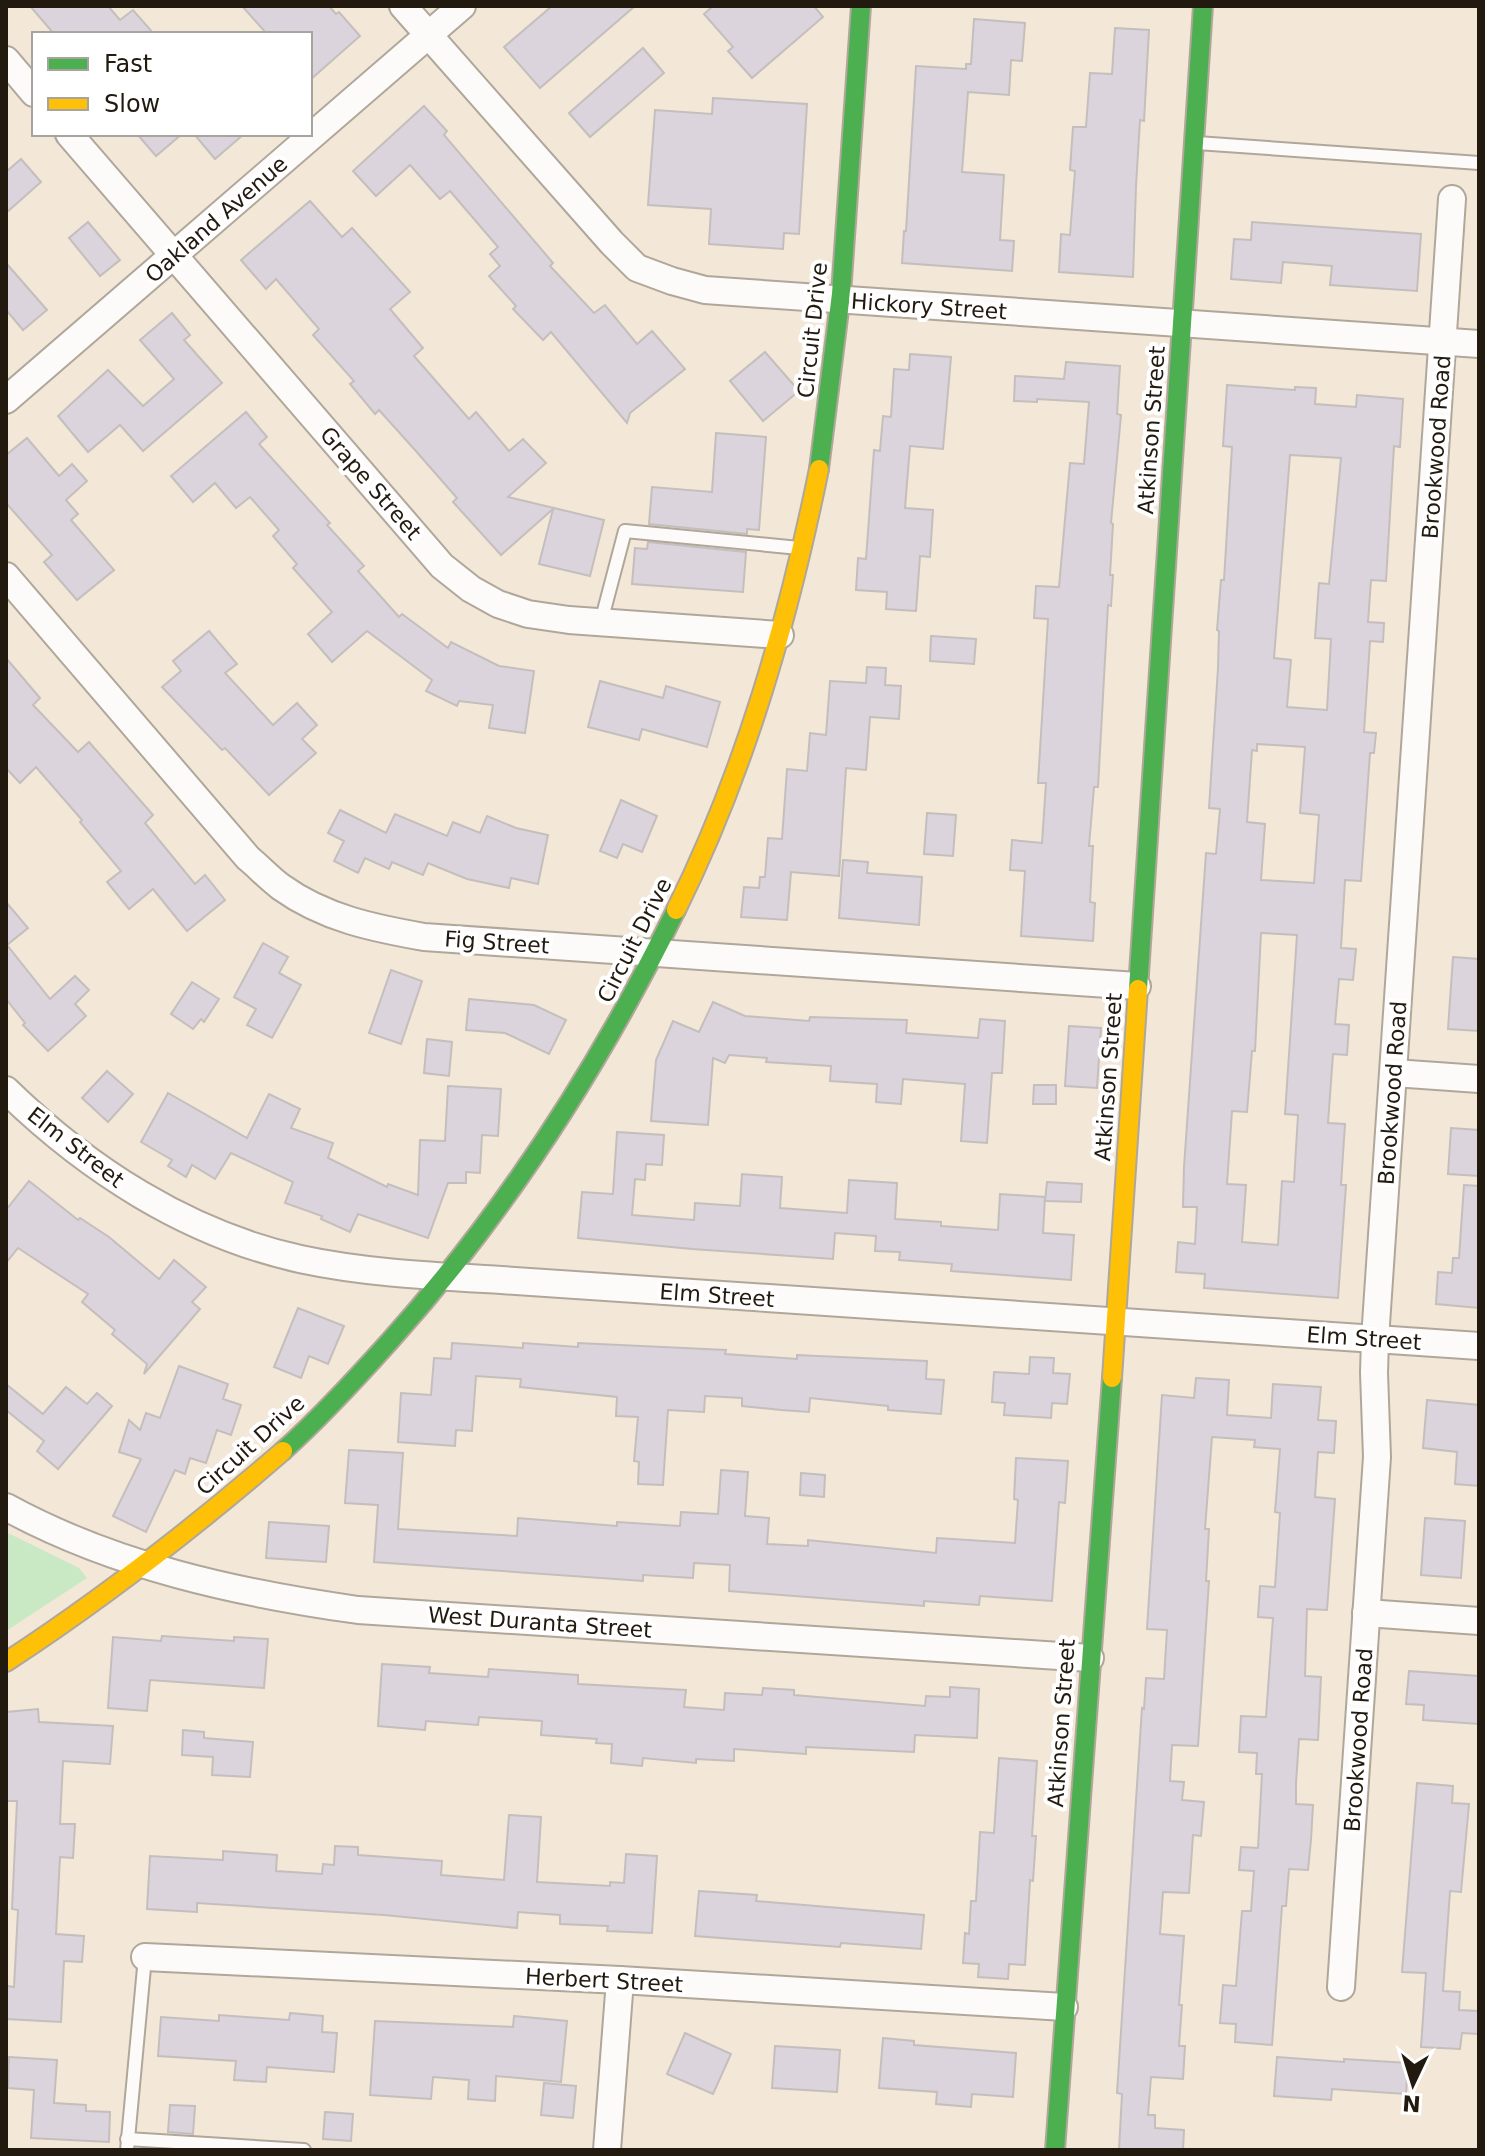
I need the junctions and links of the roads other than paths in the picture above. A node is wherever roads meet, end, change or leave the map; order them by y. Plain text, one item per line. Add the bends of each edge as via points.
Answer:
1 (403, 6) edge
2 (462, 6) edge
3 (861, 6) edge
4 (1203, 6) edge
5 (428, 35) junction
6 (6, 60) edge
7 (32, 91) edge
8 (71, 136) edge
9 (312, 136) edge
10 (312, 136) edge
11 (1194, 143) junction
12 (1479, 163) edge
13 (1452, 199) dead end
14 (174, 256) junction
15 (841, 300) junction
16 (1183, 324) junction
17 (1443, 341) junction
18 (1479, 344) edge
19 (6, 400) edge
20 (802, 548) junction
21 (6, 576) edge
22 (601, 622) junction
23 (780, 635) junction
24 (658, 953) junction
25 (1137, 986) junction
26 (1394, 1073) junction
27 (1479, 1079) edge
28 (6, 1090) edge
29 (446, 1277) junction
30 (1116, 1321) junction
31 (1375, 1339) junction
32 (1479, 1346) edge
33 (6, 1507) edge
34 (146, 1565) junction
35 (1366, 1613) junction
36 (1479, 1621) edge
37 (1090, 1658) junction
38 (6, 1662) edge
39 (145, 1957) joint
40 (620, 1980) junction
41 (1341, 1987) dead end
42 (1064, 2007) junction
43 (127, 2145) edge
44 (304, 2150) edge
45 (607, 2150) edge
46 (1055, 2150) edge

1 - 5 street, Hickory Street
2 - 5 street, Oakland Avenue
3 - 15 street, Circuit Drive
4 - 11 street, Atkinson Street
5 - 10 street, Oakland Avenue
5 - 15 street, Hickory Street via 637,268 705,290
6 - 7 street
8 - 14 street, Grape Street
9 - 14 street, Oakland Avenue
11 - 12 lane
11 - 16 street, Atkinson Street
13 - 17 street, Brookwood Road
14 - 19 street, Oakland Avenue
14 - 22 street, Grape Street via 442,566 498,604 528,614
15 - 16 street, Hickory Street
15 - 20 street, Circuit Drive via 830,400
16 - 17 street, Hickory Street
16 - 25 street, Atkinson Street
17 - 18 street, Hickory Street
17 - 26 street, Brookwood Road
20 - 22 lane via 625,531
20 - 23 street, Circuit Drive
21 - 24 street, Fig Street via 248,858 319,910 366,927 424,937
22 - 23 street, Grape Street
23 - 24 street, Circuit Drive via 734,776
24 - 25 street, Fig Street
24 - 29 street, Circuit Drive via 581,1088
25 - 30 street, Atkinson Street
26 - 27 street
26 - 31 street, Brookwood Road
28 - 29 street, Elm Street via 90,1163 207,1228 298,1259
29 - 30 street, Elm Street
29 - 34 street, Circuit Drive via 305,1431
30 - 31 street, Elm Street
30 - 37 street, Atkinson Street
31 - 32 street, Elm Street
31 - 35 street, Brookwood Road via 1377,1457
33 - 34 street, West Duranta Street
34 - 37 street, West Duranta Street via 280,1599 358,1610
34 - 38 street, Circuit Drive
35 - 36 street
35 - 41 street, Brookwood Road
37 - 42 street, Atkinson Street
39 - 40 street, Herbert Street
39 - 43 lane
40 - 42 street, Herbert Street
40 - 45 street
42 - 46 street, Atkinson Street
43 - 44 lane

